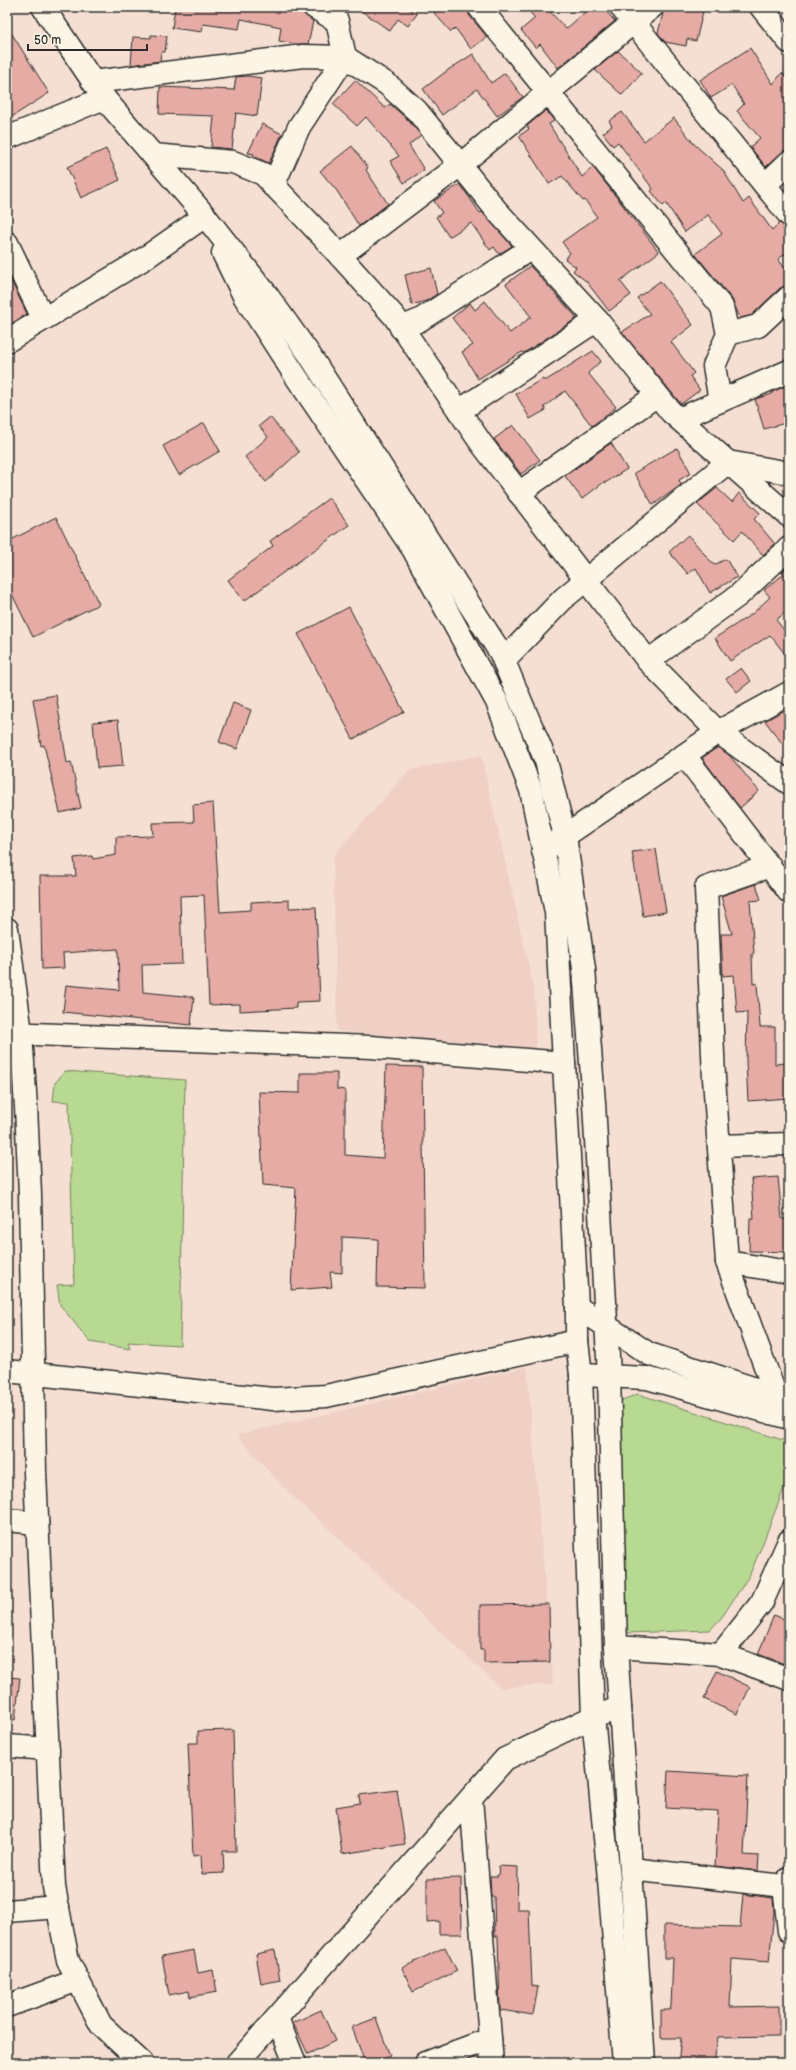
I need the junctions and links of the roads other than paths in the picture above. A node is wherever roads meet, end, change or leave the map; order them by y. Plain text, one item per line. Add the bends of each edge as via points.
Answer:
1 (43, 7) edge
2 (314, 7) edge
3 (478, 7) edge
4 (652, 7) edge
5 (761, 7) edge
6 (341, 14) edge
7 (627, 15) edge
8 (789, 42) edge
9 (345, 57) junction
10 (99, 90) junction
11 (548, 94) junction
12 (7, 138) edge
13 (153, 155) junction
14 (789, 162) edge
15 (460, 165) junction
16 (765, 185) junction
17 (273, 186) junction
18 (789, 215) edge
19 (205, 216) junction
20 (7, 243) edge
21 (530, 248) junction
22 (340, 256) junction
23 (789, 298) edge
24 (43, 318) junction
25 (597, 320) junction
26 (401, 328) junction
27 (728, 334) junction
28 (7, 341) edge
29 (789, 371) edge
30 (657, 395) junction
31 (720, 401) junction
32 (459, 412) junction
33 (679, 418) junction
34 (728, 462) junction
35 (789, 473) edge
36 (519, 493) junction
37 (789, 516) edge
38 (789, 548) edge
39 (585, 580) junction
40 (504, 660) junction
41 (648, 661) junction
42 (789, 693) edge
43 (718, 732) junction
44 (685, 756) junction
45 (789, 783) edge
46 (565, 836) junction
47 (543, 851) junction
48 (770, 866) junction
49 (789, 892) edge
50 (7, 929) edge
51 (14, 1033) edge
52 (564, 1063) junction
53 (789, 1144) edge
54 (719, 1146) junction
55 (728, 1262) junction
56 (789, 1272) edge
57 (577, 1307) junction
58 (606, 1326) junction
59 (577, 1341) junction
60 (7, 1371) edge
61 (33, 1375) junction
62 (581, 1375) junction
63 (609, 1375) junction
64 (783, 1398) edge
65 (789, 1418) edge
66 (7, 1520) edge
67 (37, 1523) junction
68 (789, 1541) edge
69 (616, 1647) junction
70 (721, 1654) junction
71 (789, 1679) edge
72 (620, 1708) junction
73 (593, 1717) junction
74 (7, 1746) edge
75 (48, 1749) junction
76 (471, 1798) junction
77 (631, 1869) junction
78 (787, 1882) edge
79 (58, 1907) junction
80 (7, 1911) edge
81 (789, 1931) edge
82 (78, 1980) junction
83 (7, 2006) edge
84 (277, 2018) junction
85 (490, 2039) junction
86 (142, 2063) edge
87 (237, 2063) edge
88 (295, 2063) edge
89 (426, 2063) edge
90 (492, 2063) edge
91 (624, 2063) edge
92 (644, 2063) edge

1 - 10 street
2 - 6 street
3 - 11 street
4 - 7 street
5 - 8 street
6 - 9 street
7 - 11 street
7 - 16 street
9 - 10 street via 303,56
9 - 15 street via 387,84 411,106
9 - 17 street via 299,127
10 - 12 street
10 - 13 street
11 - 15 street
11 - 27 street via 722,307
13 - 17 street via 233,162 263,174
13 - 19 street
14 - 16 street
15 - 21 street
15 - 22 street
16 - 18 street
17 - 22 street
19 - 24 street via 145,258
19 - 40 street via 309,354
19 - 47 street via 244,296 413,549 497,702 531,790
20 - 24 street
21 - 25 street
21 - 26 street via 420,320
22 - 26 street via 394,316
23 - 27 street via 758,326
24 - 28 street
25 - 30 street
25 - 32 street
26 - 32 street
27 - 31 street via 714,366
29 - 31 street
30 - 33 street
30 - 36 street
31 - 33 street
32 - 36 street
33 - 34 street
34 - 35 street
34 - 37 street
34 - 39 street
36 - 39 street
38 - 41 street via 739,595
39 - 40 street
39 - 41 street
40 - 46 street via 546,761
41 - 43 street
42 - 43 street
43 - 44 street
43 - 45 street
44 - 46 street
44 - 48 street
46 - 47 street
46 - 58 street via 584,969
47 - 52 street via 556,912
48 - 49 street
48 - 54 street via 706,888
50 - 51 street
51 - 52 street via 372,1046
51 - 61 street via 30,1194
52 - 57 street
53 - 54 street
54 - 55 street
55 - 56 street
55 - 64 street
57 - 58 street
57 - 59 street
58 - 63 street
58 - 64 street via 649,1354
59 - 61 street via 326,1396 273,1399
59 - 62 street
60 - 61 street
61 - 67 street
62 - 63 street
62 - 73 street
63 - 65 street via 647,1378
63 - 69 street
66 - 67 street
67 - 75 street
68 - 70 street via 762,1602
69 - 70 street
69 - 72 street
70 - 71 street
72 - 73 street
72 - 77 street
73 - 76 street via 505,1759
73 - 91 street
74 - 75 street
75 - 79 street via 54,1887
76 - 84 street
76 - 85 street
77 - 78 street
77 - 92 street
78 - 81 street
79 - 80 street
79 - 82 street via 68,1961
82 - 83 street
82 - 86 street via 101,2025
84 - 87 street
84 - 88 street
85 - 89 street
85 - 90 street

